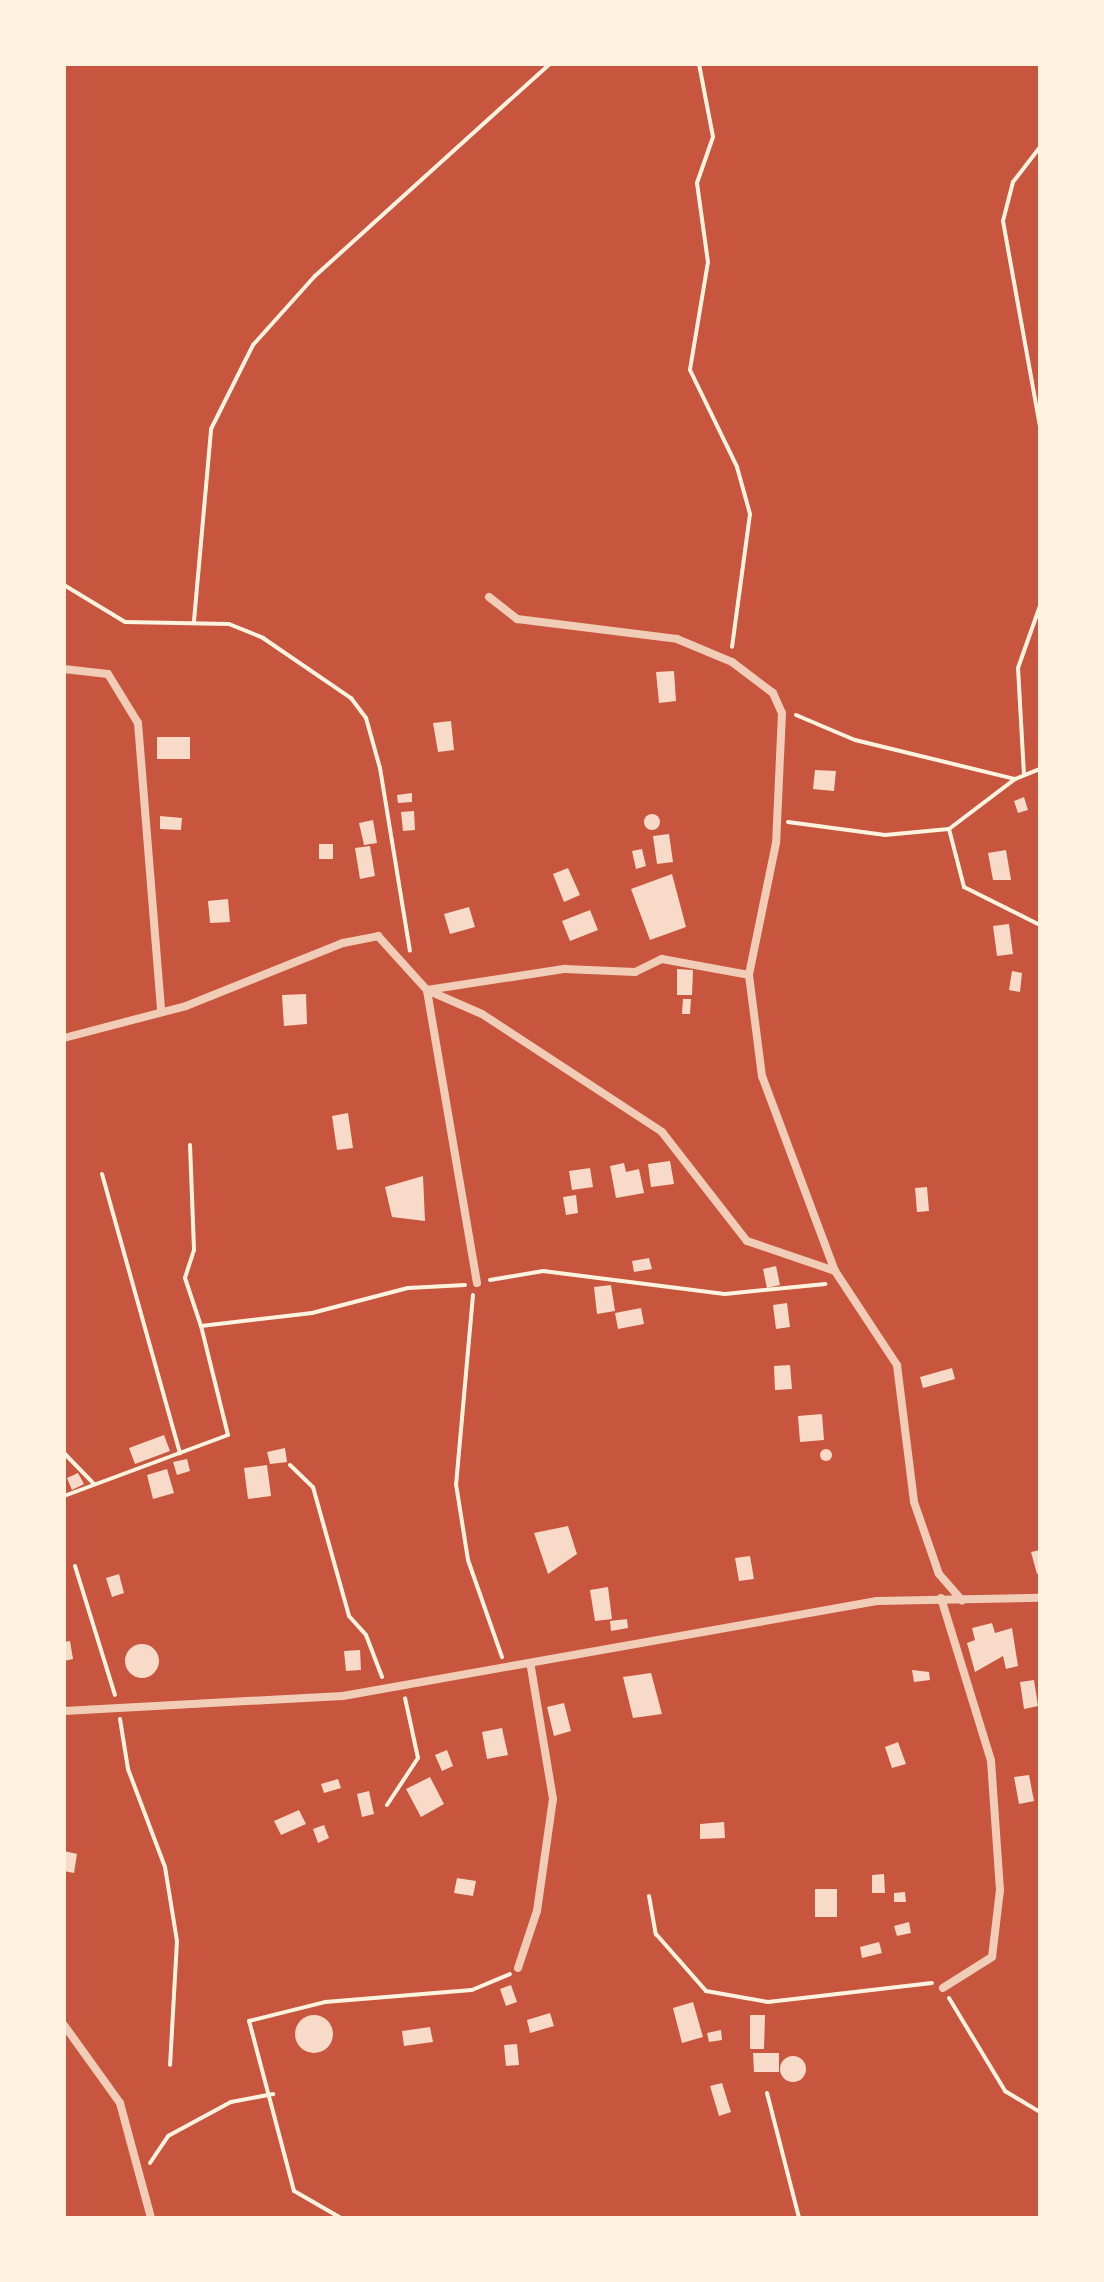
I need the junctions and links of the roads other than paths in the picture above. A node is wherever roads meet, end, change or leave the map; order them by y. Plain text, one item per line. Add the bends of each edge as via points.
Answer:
1 (489, 597) dead end
2 (64, 669) edge
3 (749, 975) junction
4 (427, 990) junction
5 (161, 1011) junction
6 (64, 1038) edge
7 (835, 1271) junction
8 (477, 1283) road end
9 (941, 1598) junction
10 (1040, 1598) edge
11 (962, 1600) junction
12 (531, 1667) junction
13 (64, 1711) edge
14 (518, 1968) road end
15 (943, 1988) road end
16 (64, 2025) edge
17 (151, 2218) edge

1 - 3 street via 517,619 646,630 732,662 773,693 782,713 777,824
2 - 5 street via 108,674 138,723
3 - 4 street via 662,959 635,972 565,969
3 - 7 street via 774,1119
4 - 5 street via 378,936 364,936
4 - 7 street via 482,1014 638,1113 680,1150 727,1225 747,1241
4 - 8 street
5 - 6 street
7 - 11 street via 879,1329 897,1365 914,1502 939,1574
9 - 11 street
9 - 12 street via 813,1612
9 - 15 street via 991,1761 1000,1890 992,1957
10 - 11 street
12 - 13 street via 387,1691
12 - 14 street via 553,1799 537,1911
16 - 17 street via 120,2103 144,2172

